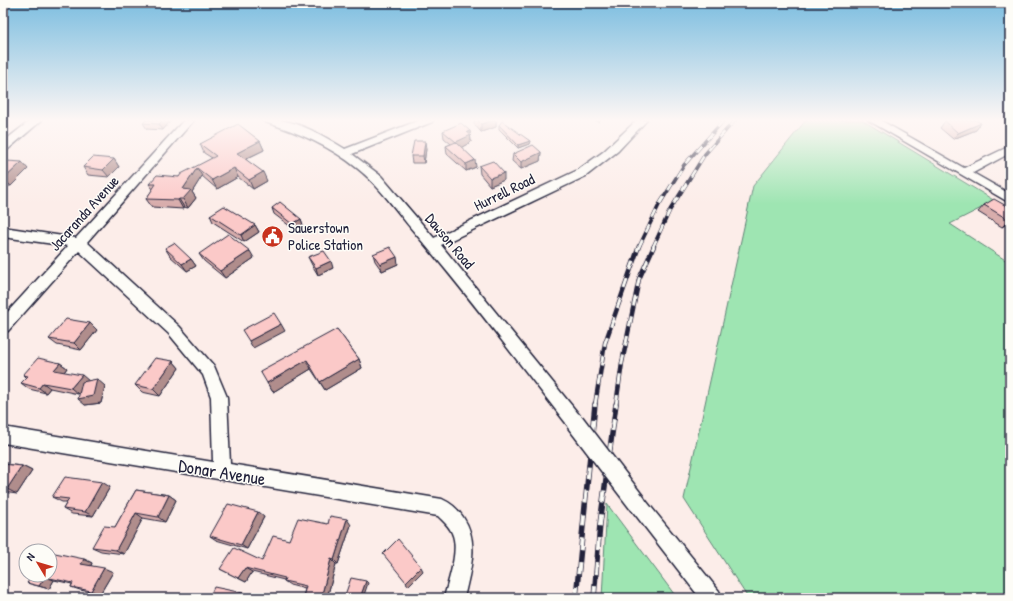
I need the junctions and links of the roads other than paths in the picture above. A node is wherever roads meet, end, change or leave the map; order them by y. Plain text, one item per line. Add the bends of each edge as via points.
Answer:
1 (164, 148) edge
2 (335, 148) edge
3 (357, 148) edge
4 (615, 148) edge
5 (923, 148) edge
6 (1010, 149) edge
7 (344, 153) junction
8 (965, 172) junction
9 (1010, 199) edge
10 (3, 232) edge
11 (80, 243) junction
12 (432, 244) junction
13 (3, 327) edge
14 (3, 435) edge
15 (222, 472) junction
16 (454, 598) edge
17 (712, 598) edge

1 - 11 street, Jacaranda Avenue
2 - 7 street, Dawson Road
3 - 7 street
4 - 12 street, Hurrell Road via 592,167
5 - 8 street
6 - 8 street
7 - 12 street, Dawson Road via 375,178
8 - 9 street
10 - 11 street
11 - 13 street, Jacaranda Avenue
11 - 15 street via 174,330 210,371 219,397
12 - 17 street, Dawson Road, bridge
14 - 15 street, Donar Avenue
15 - 16 street, Donar Avenue via 442,508 458,523 465,543

